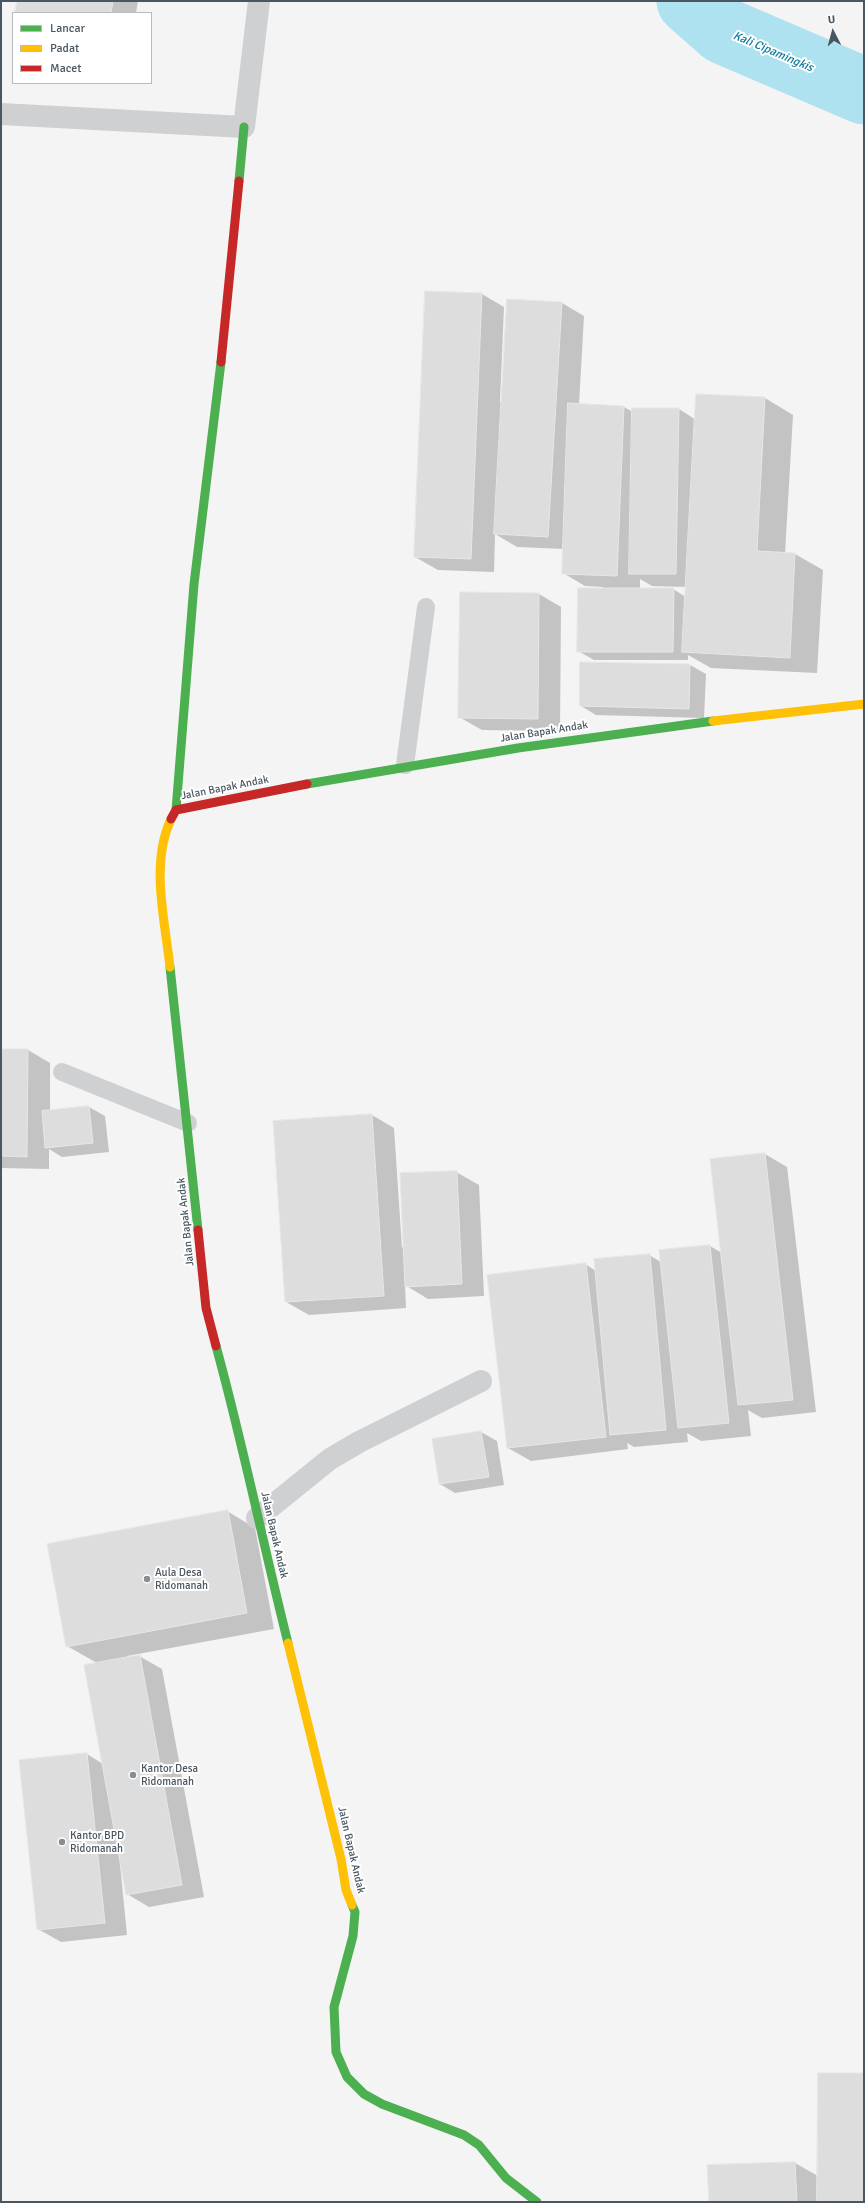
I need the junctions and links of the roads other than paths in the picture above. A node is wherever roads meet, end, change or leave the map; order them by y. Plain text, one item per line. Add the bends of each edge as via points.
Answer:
1 (259, 1) edge
2 (1, 114) edge
3 (244, 127) junction
4 (426, 607) dead end
5 (864, 704) edge
6 (405, 765) junction
7 (176, 810) junction
8 (62, 1072) dead end
9 (188, 1123) junction
10 (481, 1380) dead end
11 (257, 1518) junction
12 (537, 2202) edge

1 - 3 street
2 - 3 street
3 - 7 street via 222,358 194,584
4 - 6 lane
5 - 6 street, Jalan Bapak Andak via 607,734
6 - 7 street, Jalan Bapak Andak
7 - 9 street, Jalan Bapak Andak via 163,835 161,883
8 - 9 lane
9 - 11 street, Jalan Bapak Andak via 206,1308 237,1422
10 - 11 street via 330,1459
11 - 12 street, Jalan Bapak Andak via 341,1860 346,1890 355,1912 353,1936 334,2007 336,2052 347,2077 364,2094 382,2104 464,2135 479,2145 506,2178

